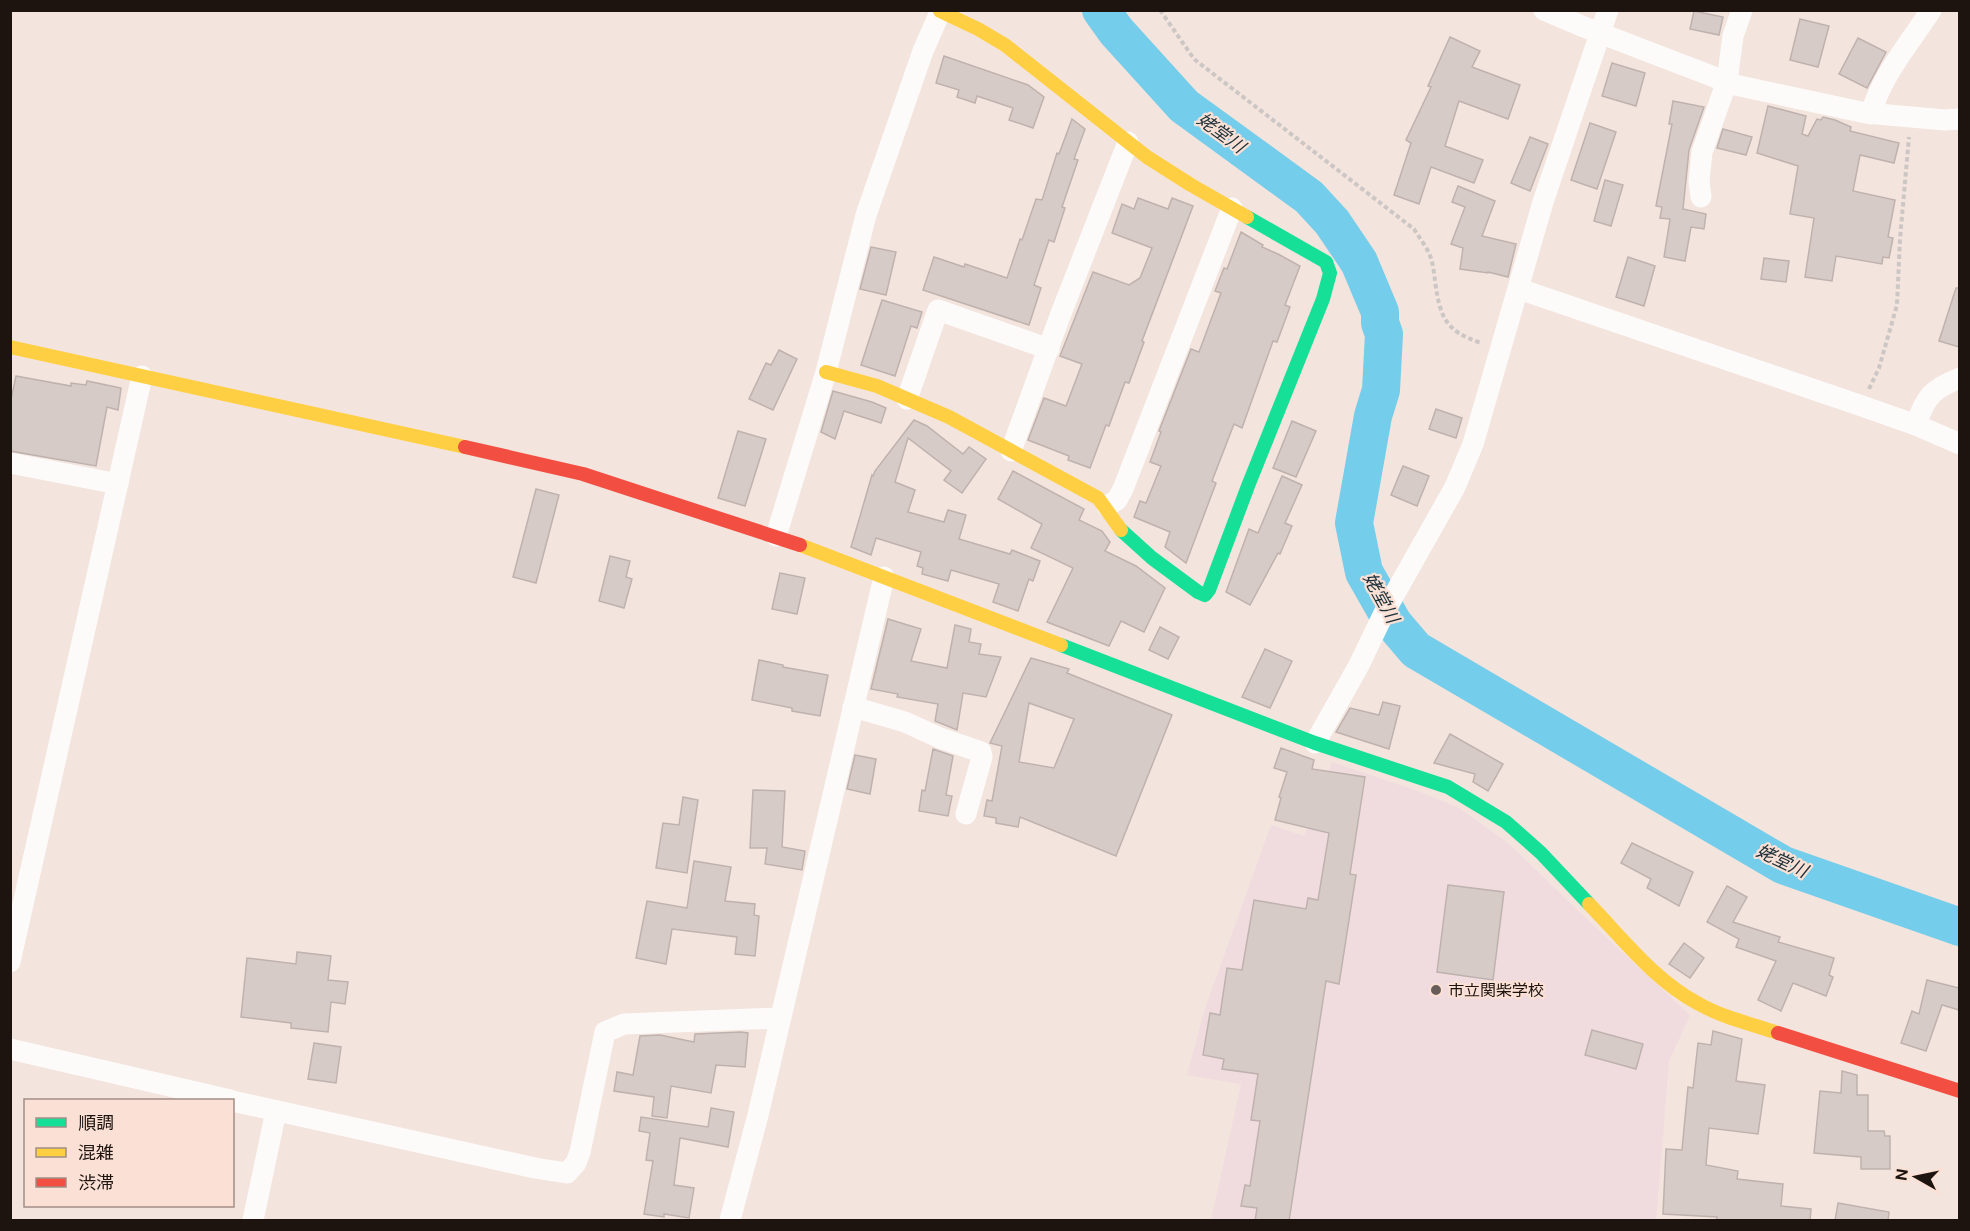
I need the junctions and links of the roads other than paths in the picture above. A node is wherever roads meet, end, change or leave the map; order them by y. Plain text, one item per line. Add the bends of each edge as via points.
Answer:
1 (1544, 10) edge
2 (1608, 10) edge
3 (1742, 10) edge
4 (1931, 10) edge
5 (940, 11) edge
6 (1600, 33) junction
7 (1727, 81) junction
8 (1871, 114) junction
9 (1959, 119) edge
10 (1128, 142) junction
11 (1701, 197) dead end
12 (1232, 208) junction
13 (1519, 289) junction
14 (10, 347) edge
15 (1049, 349) junction
16 (826, 372) junction
17 (142, 376) junction
18 (1959, 378) edge
19 (907, 399) junction
20 (1916, 425) junction
21 (1959, 444) edge
22 (1011, 451) junction
23 (10, 463) edge
24 (118, 484) junction
25 (1107, 506) junction
26 (776, 536) junction
27 (884, 577) junction
28 (853, 707) junction
29 (1316, 742) junction
30 (966, 814) dead end
31 (10, 962) edge
32 (780, 1018) junction
33 (10, 1050) edge
34 (1959, 1091) edge
35 (222, 1099) edge
36 (234, 1102) edge
37 (276, 1111) junction
38 (253, 1221) edge
39 (730, 1221) edge

1 - 6 street
2 - 6 street
3 - 7 street via 1733,36
4 - 8 street via 1888,75
5 - 10 street via 1005,45
5 - 16 street via 866,215
6 - 7 street
6 - 13 street via 1550,180
7 - 8 street
7 - 11 street via 1702,152
8 - 9 street
10 - 12 street
10 - 15 street
12 - 25 street via 1123,489 1117,500
12 - 25 street via 1326,262 1330,273 1205,595 1125,534
13 - 20 street
13 - 29 street via 1473,444 1455,487
14 - 17 street
15 - 19 street via 939,310
15 - 22 street
16 - 19 street
16 - 26 street
17 - 24 street
17 - 26 street via 583,474
18 - 20 street via 1932,392
19 - 22 street
20 - 21 street
22 - 25 street
23 - 24 street
24 - 31 street
26 - 27 street
27 - 28 street
27 - 29 street
28 - 30 street via 905,722 981,752
28 - 32 street
29 - 34 street via 1448,788 1506,822 1541,853 1660,978 1698,1004
32 - 37 street via 633,1024 605,1032 580,1152 567,1173
32 - 39 street
33 - 35 street
36 - 37 street
37 - 38 street

